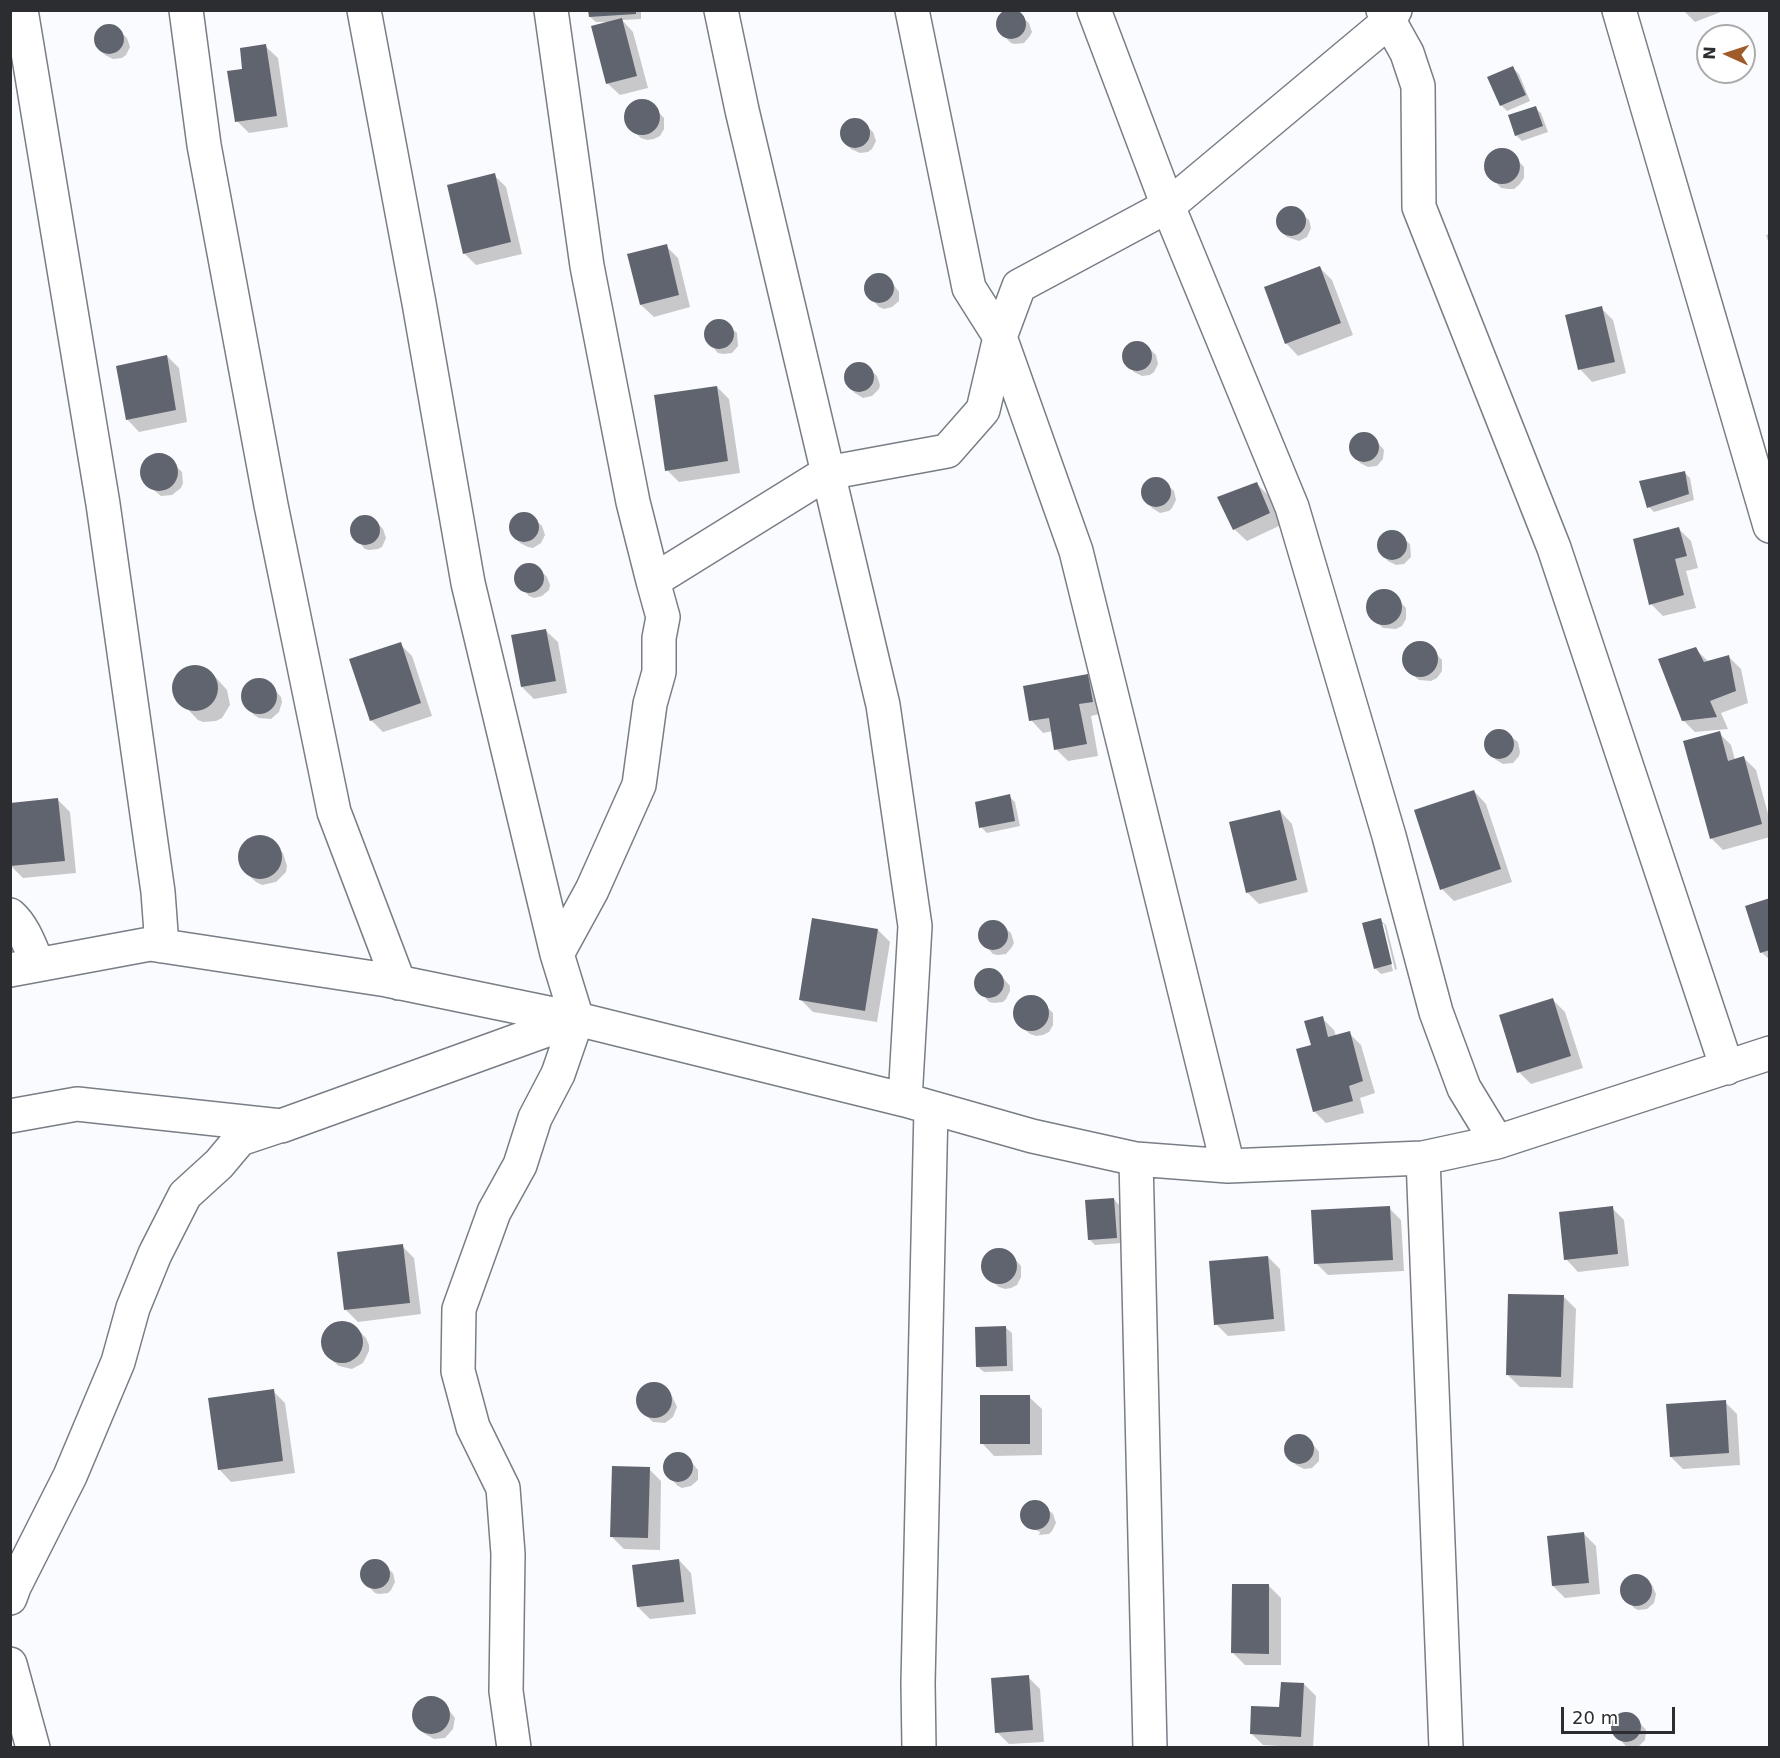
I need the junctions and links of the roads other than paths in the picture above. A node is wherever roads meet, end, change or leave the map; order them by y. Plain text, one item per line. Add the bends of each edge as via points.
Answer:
1 (21, 10) edge
2 (186, 10) edge
3 (364, 10) edge
4 (551, 10) edge
5 (721, 10) edge
6 (912, 10) edge
7 (1094, 10) edge
8 (1619, 10) edge
9 (1389, 14) edge
10 (1168, 206) junction
11 (1000, 337) junction
12 (827, 473) junction
13 (1770, 526) edge
14 (653, 581) junction
15 (10, 915) edge
16 (162, 946) junction
17 (557, 954) junction
18 (24, 967) edge
19 (399, 983) junction
20 (577, 1019) junction
21 (1770, 1053) edge
22 (1727, 1068) junction
23 (918, 1104) junction
24 (10, 1116) edge
25 (281, 1126) junction
26 (1497, 1142) junction
27 (1423, 1158) junction
28 (1136, 1159) junction
29 (1228, 1166) junction
30 (10, 1598) edge
31 (10, 1664) edge
32 (33, 1748) edge
33 (514, 1748) edge
34 (919, 1748) edge
35 (1150, 1748) edge
36 (1446, 1748) edge

1 - 16 street via 104,504 158,892
2 - 19 street via 204,145 271,505 334,812
3 - 17 street via 468,583
4 - 14 street via 587,266 633,502
5 - 12 street
6 - 11 street via 969,288
7 - 10 street
8 - 13 street
9 - 10 street
9 - 22 street via 1418,86 1419,207 1554,548
10 - 11 street via 1019,286
10 - 26 street via 1292,507 1389,836 1436,1012 1464,1088
11 - 12 street via 983,410 947,451
11 - 29 street via 1076,551
12 - 14 street
12 - 23 street via 883,705 915,926
14 - 17 street via 663,617 659,672 650,704 639,785 592,890
15 - 18 street via 25,935
16 - 18 street via 150,944
16 - 19 street
17 - 20 street
19 - 20 street
20 - 23 street
20 - 25 street
20 - 33 street via 520,1165 494,1212 459,1310 458,1371 472,1427 503,1488 508,1554 506,1691
21 - 22 street
22 - 26 street
23 - 28 street via 1032,1136
23 - 34 street
24 - 25 street via 77,1104
25 - 30 street via 240,1139 185,1195 155,1254 133,1308 118,1362 70,1476
26 - 27 street
27 - 29 street
27 - 36 street
28 - 29 street
28 - 35 street
31 - 32 street

